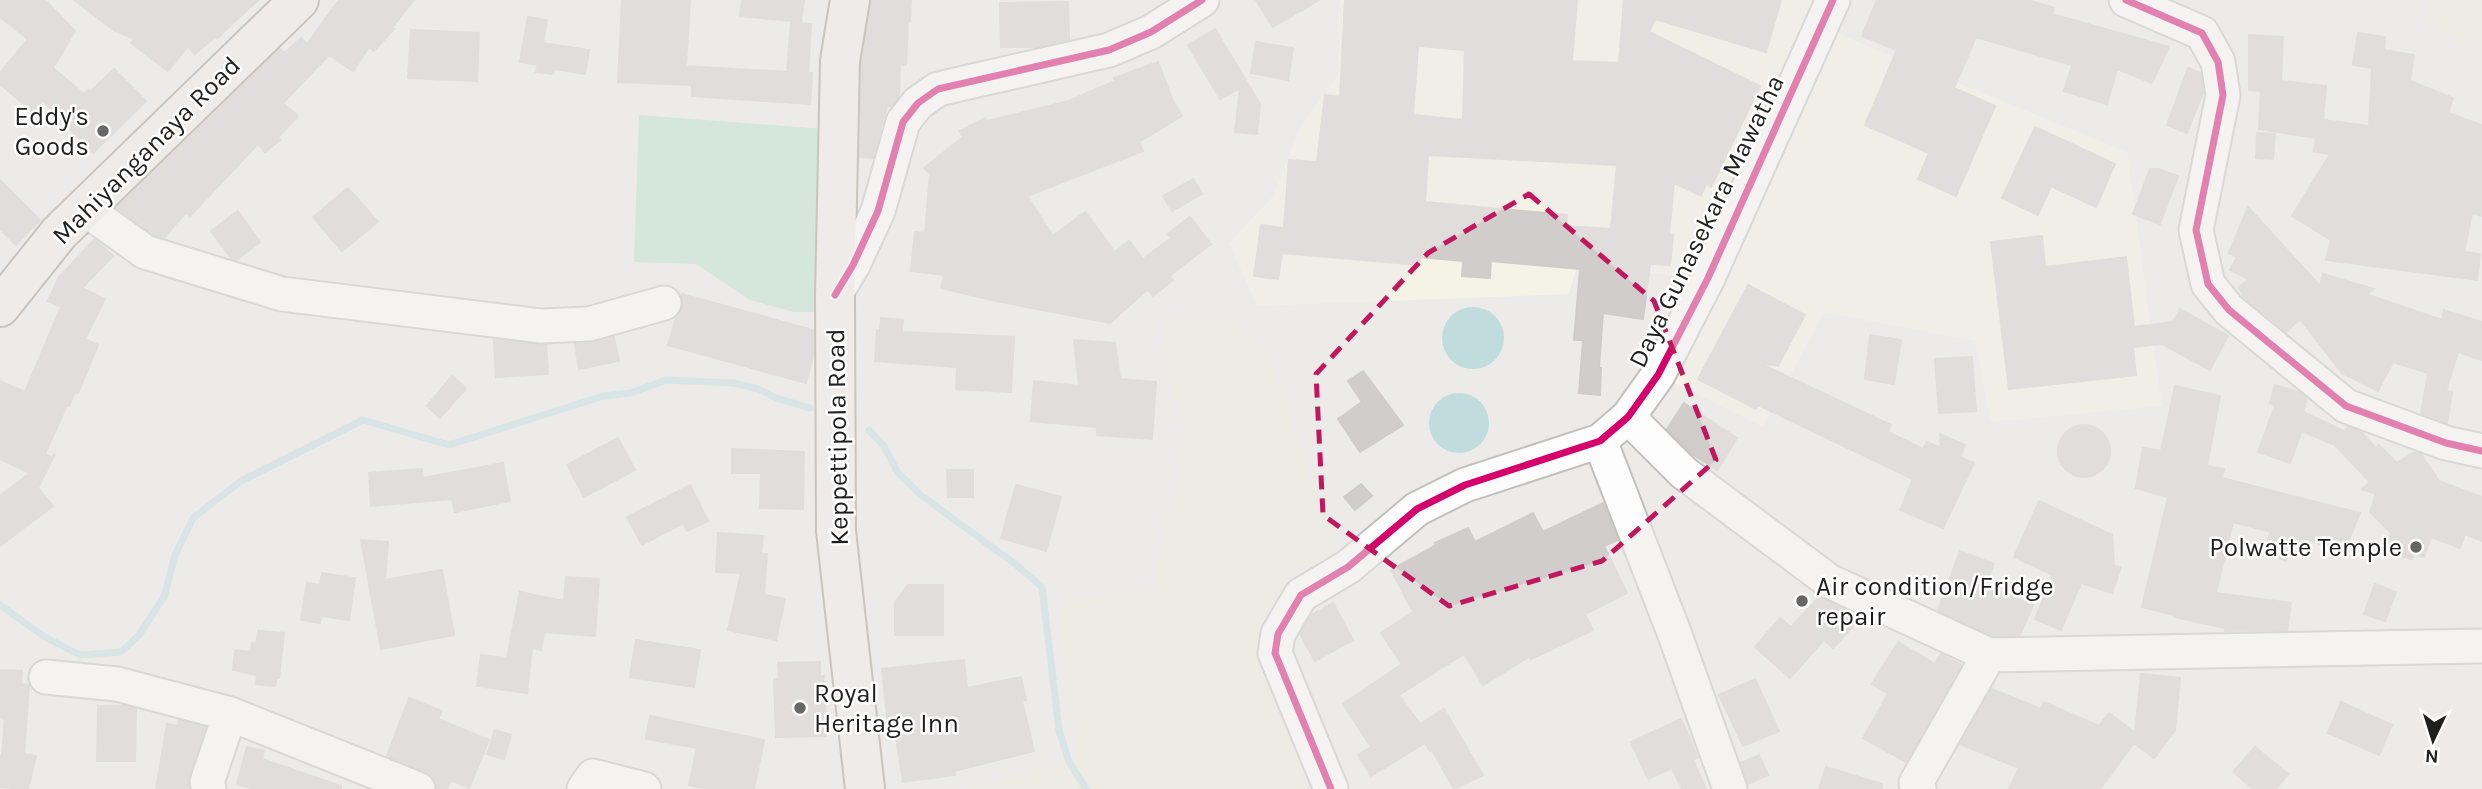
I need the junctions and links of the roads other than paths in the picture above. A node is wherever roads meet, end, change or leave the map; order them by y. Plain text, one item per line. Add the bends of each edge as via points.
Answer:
1 (299, 0) edge
2 (850, 0) edge
3 (1202, 0) edge
4 (1833, 0) edge
5 (2126, 0) edge
6 (84, 208) junction
7 (835, 295) junction
8 (664, 303) dead end
9 (0, 307) edge
10 (1628, 417) junction
11 (1600, 441) junction
12 (2482, 451) edge
13 (2482, 646) edge
14 (1989, 655) junction
15 (46, 677) dead end
16 (230, 714) junction
17 (209, 789) edge
18 (418, 789) edge
19 (584, 789) edge
20 (644, 789) edge
21 (865, 789) edge
22 (1331, 789) edge
23 (1730, 789) edge
24 (1919, 789) edge

1 - 6 main road, Mahiyanganaya Road
2 - 7 main road, Keppettipola Road via 840,61
3 - 7 street via 1151,32 1108,50 938,89 918,103 903,122 877,211
4 - 10 street, Daya Gunasekara Mawatha via 1708,278 1658,375
5 - 12 street via 2202,33 2218,62 2222,95 2196,230 2208,284 2230,310 2346,406 2446,443
6 - 8 street via 145,252 282,293 541,326 589,324
6 - 9 main road, Mahiyanganaya Road
7 - 21 main road, Keppettipola Road via 836,531
10 - 11 street, Daya Gunasekara Mawatha
10 - 14 street via 1684,473 1829,581
11 - 22 street, Daya Gunasekara Mawatha via 1465,485 1417,509 1348,567 1301,595 1278,634 1275,653
11 - 23 street
13 - 14 street
14 - 24 street via 1916,783
15 - 16 street via 117,684
16 - 17 street via 207,782
16 - 18 street
19 - 20 street via 593,776

